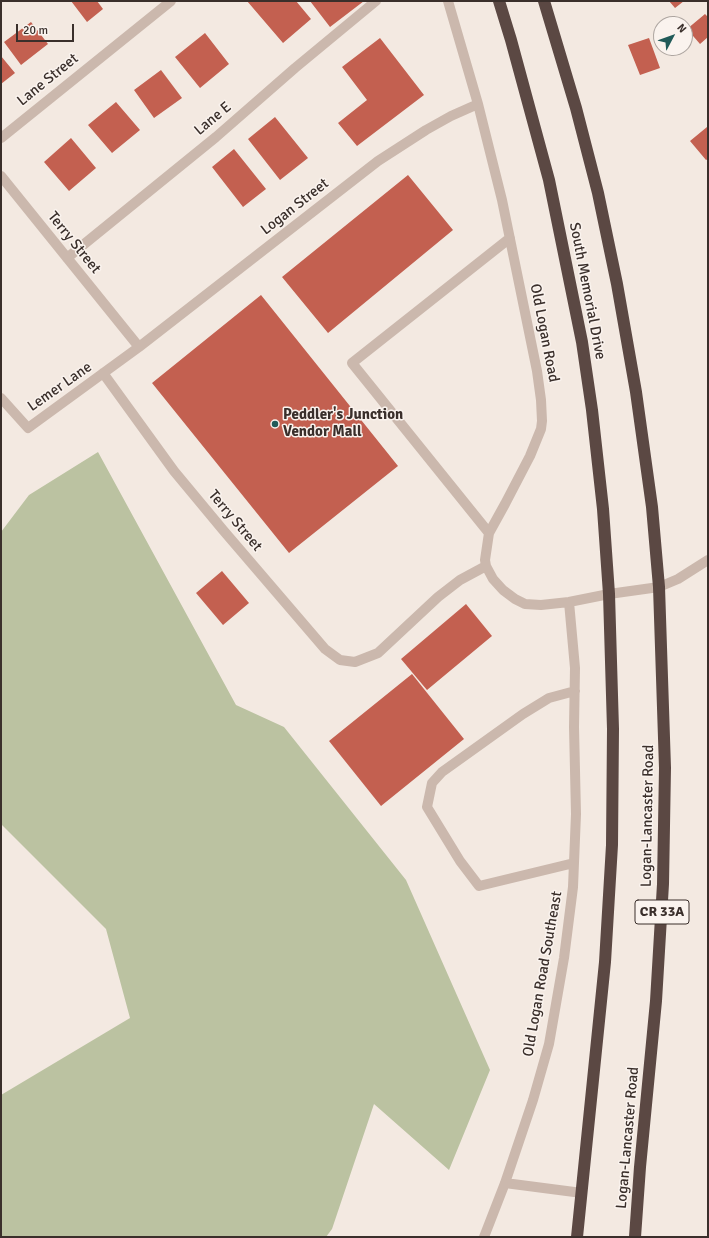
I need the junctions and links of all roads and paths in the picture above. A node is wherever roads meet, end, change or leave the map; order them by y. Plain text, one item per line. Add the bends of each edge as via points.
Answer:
1 (376, 1) edge
2 (448, 1) edge
3 (499, 1) edge
4 (544, 1) edge
5 (168, 2) edge
6 (478, 104) junction
7 (1, 138) edge
8 (1, 176) edge
9 (510, 238) junction
10 (67, 258) junction
11 (139, 347) junction
12 (103, 373) junction
13 (117, 393) joint
14 (1, 398) edge
15 (489, 533) junction
16 (708, 560) edge
17 (486, 566) junction
18 (659, 587) junction
19 (609, 594) junction
20 (569, 602) junction
21 (575, 691) junction
22 (574, 863) junction
23 (505, 1183) junction
24 (582, 1193) junction
25 (484, 1237) edge
26 (577, 1237) edge
27 (635, 1237) edge

1 - 10 street, Lane E via 216,137
2 - 6 street, Old Logan Road
3 - 19 highway, South Memorial Drive via 548,180 582,342 603,510
4 - 18 highway, South Memorial Drive via 598,193 617,284 652,507
5 - 7 street, Lane Street
6 - 9 street, Old Logan Road
6 - 11 street, Logan Street via 426,130 378,161
8 - 10 street, Terry Street
9 - 15 street, Old Logan Road via 537,371 542,421 530,456
9 - 15 street via 352,363
10 - 11 street, Terry Street
11 - 12 street, Logan Street
12 - 13 street, Lemer Lane
12 - 14 street, Lemer Lane via 28,428
13 - 17 street, Terry Street via 174,471 223,530 325,649 340,660 355,662 378,653 438,597 460,580
15 - 17 street, Old Logan Road
16 - 18 street via 678,579
17 - 20 street via 503,590 525,604
18 - 19 street
18 - 27 highway, Logan-Lancaster Road / CR 33A via 665,768 663,884 656,1001
19 - 20 street
19 - 24 highway via 614,729 612,846 605,962
20 - 21 street, Old Logan Road Southeast
21 - 22 street, Old Logan Road Southeast
21 - 22 street via 549,698 442,772 432,783 428,807 460,861 479,886
22 - 23 street, Old Logan Road Southeast via 564,958 549,1044
23 - 24 street
23 - 25 street, Old Logan Road Southeast
24 - 26 highway

